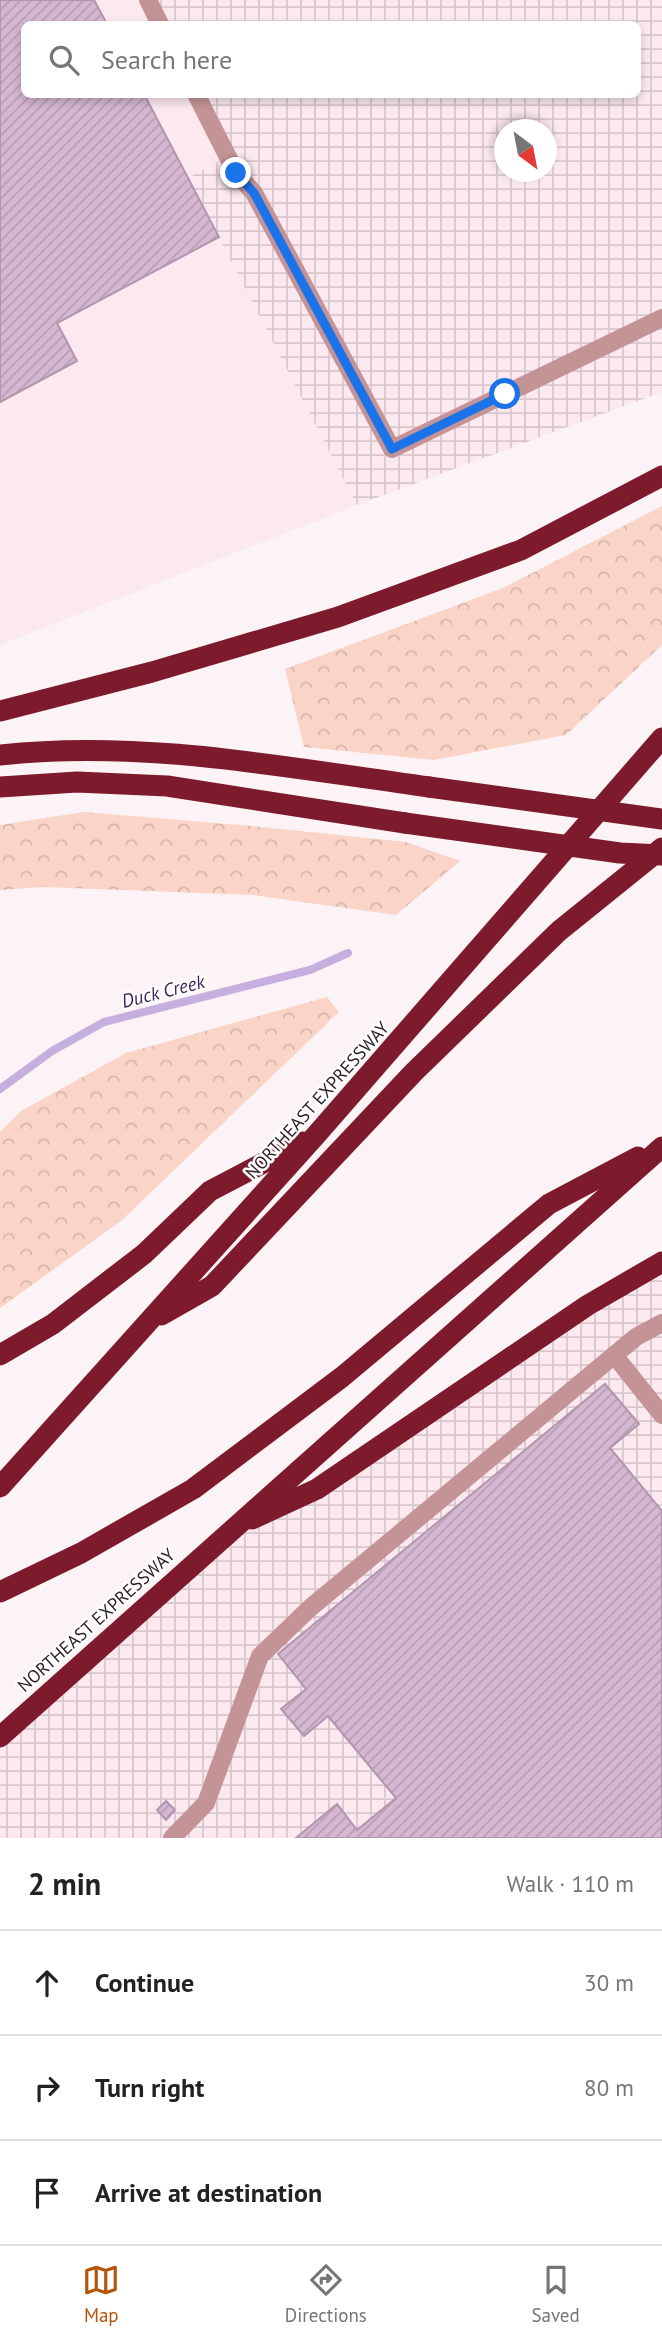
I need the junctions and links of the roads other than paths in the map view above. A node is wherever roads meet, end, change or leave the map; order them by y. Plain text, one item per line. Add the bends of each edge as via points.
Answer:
1 (148, 0) edge
2 (158, 21) edge
3 (198, 98) edge
4 (662, 318) edge
5 (662, 476) edge
6 (0, 712) edge
7 (662, 738) edge
8 (0, 755) edge
9 (0, 787) edge
10 (662, 819) edge
11 (662, 848) edge
12 (662, 855) edge
13 (317, 1134) junction
14 (662, 1146) edge
15 (662, 1262) edge
16 (662, 1323) edge
17 (144, 1325) junction
18 (0, 1355) edge
19 (614, 1355) junction
20 (662, 1415) edge
21 (0, 1487) edge
22 (231, 1529) junction
23 (0, 1592) edge
24 (0, 1737) edge
25 (172, 1838) edge

1 - 2 lane
3 - 4 lane via 392,449
5 - 6 highway via 521,550 338,617
7 - 13 highway, NORTHEAST EXPRESSWAY
8 - 10 highway, bridge via 96,750 188,755
9 - 12 highway, bridge via 77,782 167,786 405,823
11 - 17 highway via 559,930 424,1062 212,1286
13 - 17 highway, NORTHEAST EXPRESSWAY
13 - 18 highway via 210,1191 144,1254 53,1324
14 - 22 highway, NORTHEAST EXPRESSWAY
14 - 23 highway via 549,1204 342,1377 204,1481 82,1553
15 - 22 highway via 588,1305 317,1489
16 - 19 lane via 636,1336
17 - 21 highway, NORTHEAST EXPRESSWAY
19 - 20 lane
19 - 25 lane via 310,1608 260,1656 206,1803
22 - 24 highway, NORTHEAST EXPRESSWAY

